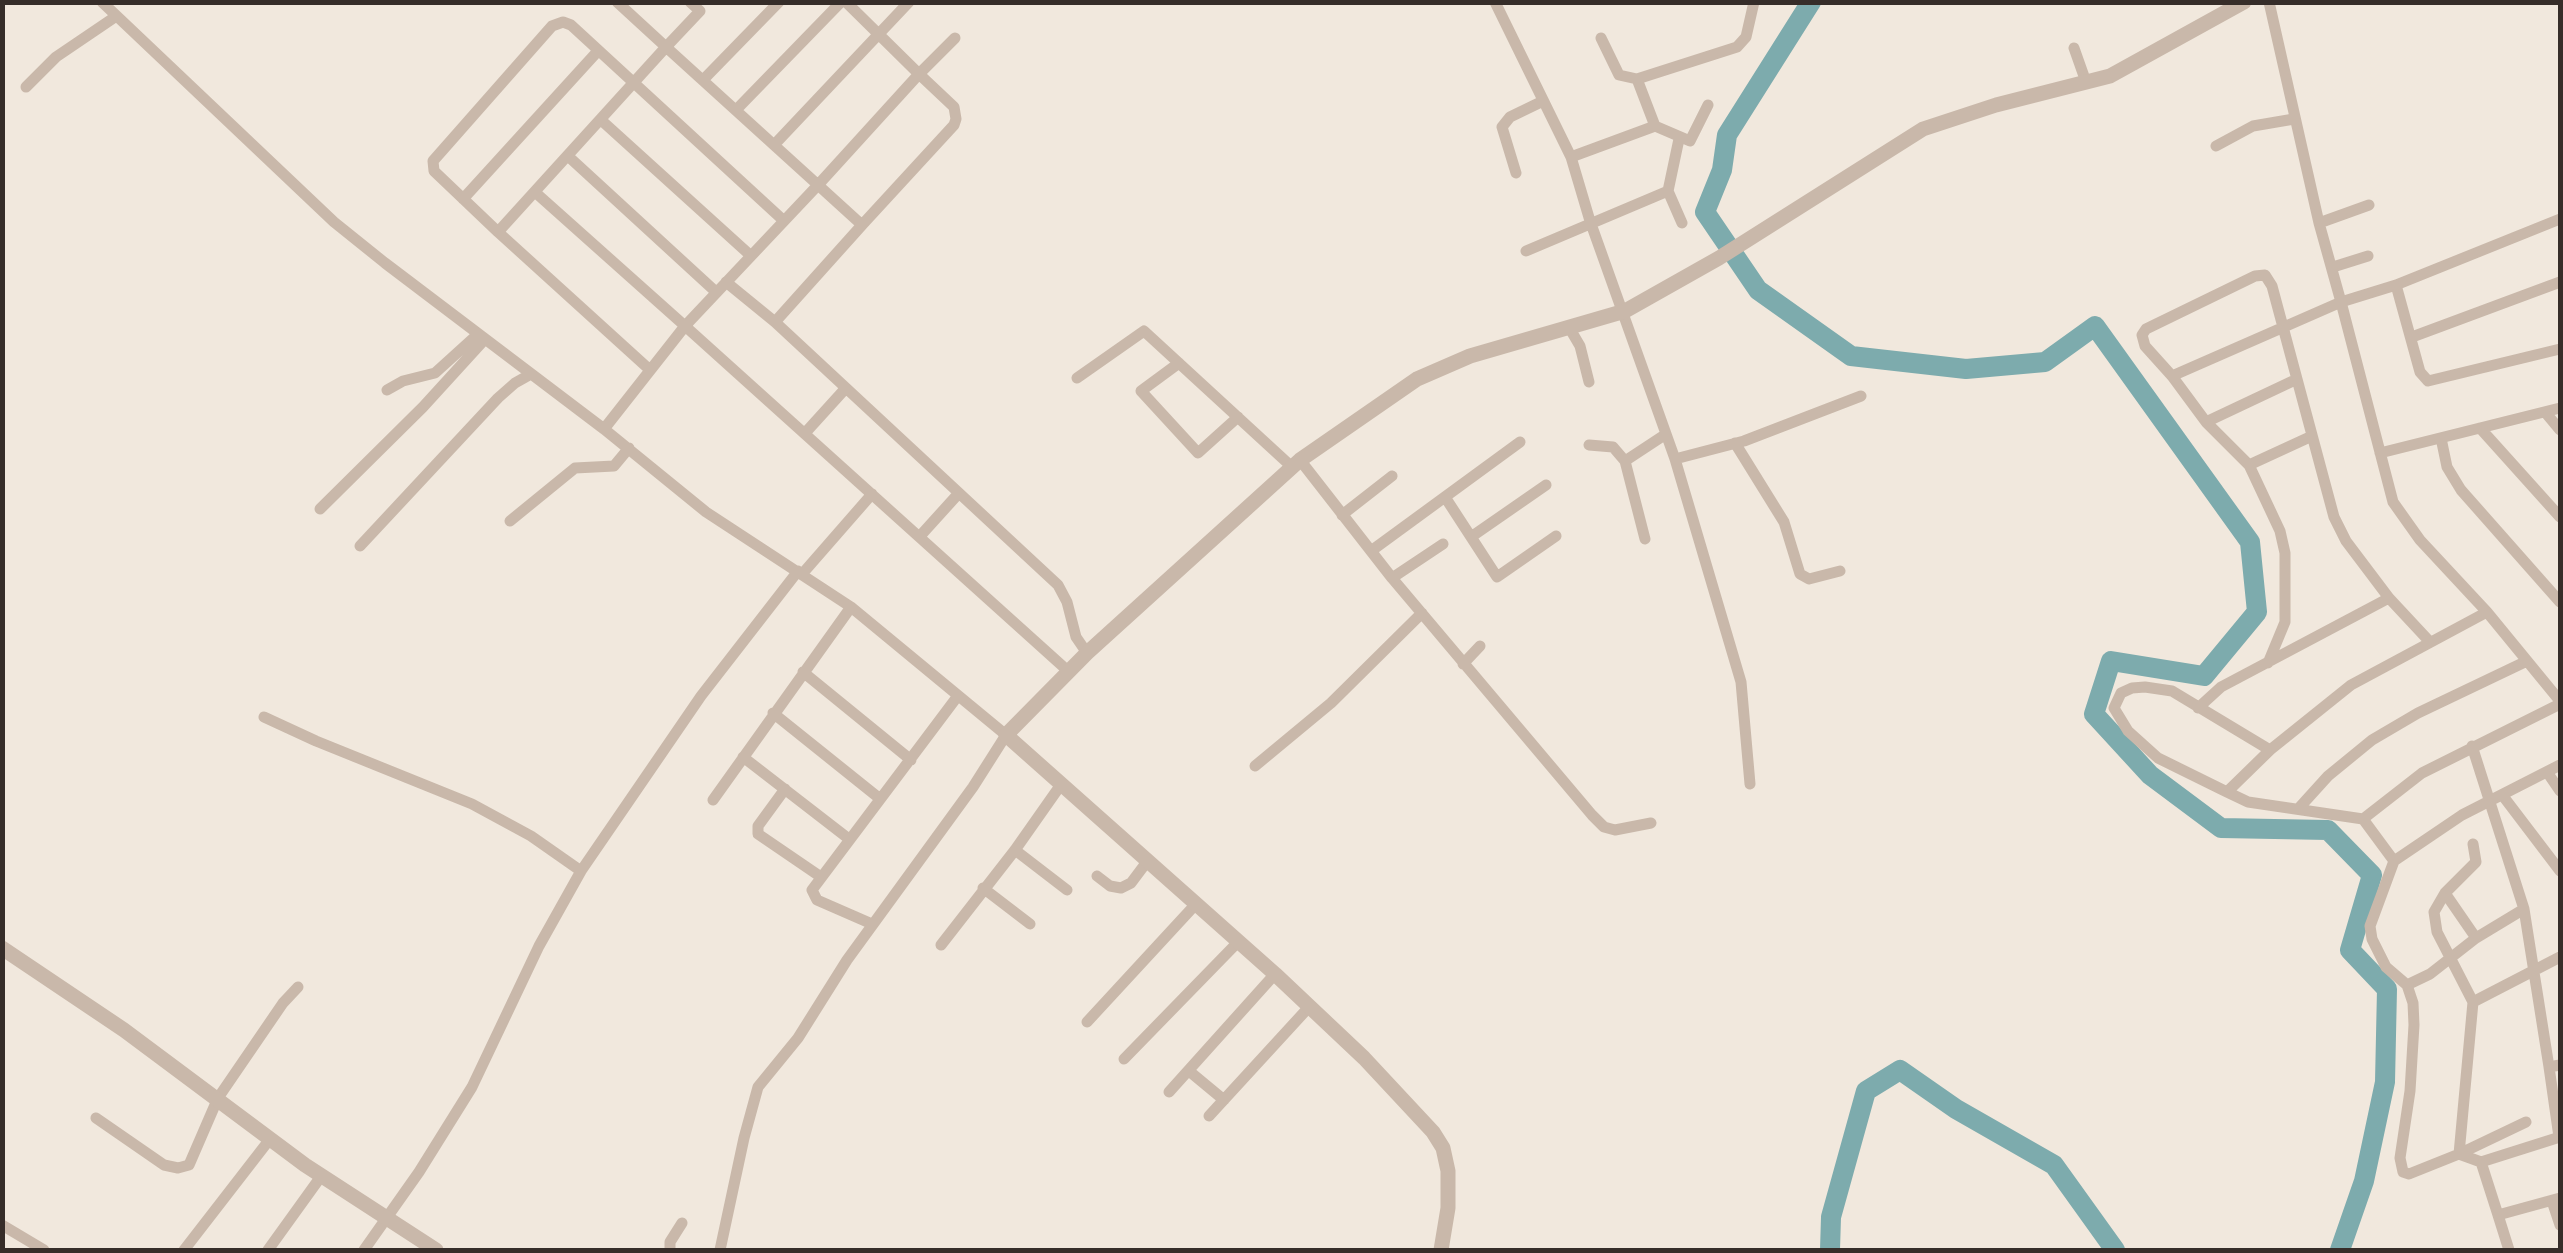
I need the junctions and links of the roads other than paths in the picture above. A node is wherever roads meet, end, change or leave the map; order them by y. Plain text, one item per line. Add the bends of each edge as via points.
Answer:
1 (102, 2) edge
2 (617, 2) edge
3 (779, 2) edge
4 (843, 2) edge
5 (909, 2) edge
6 (1495, 2) edge
7 (1754, 2) edge
8 (2244, 2) edge
9 (2269, 2) edge
10 (699, 5) edge
11 (115, 17) junction
12 (880, 32) junction
13 (955, 38) dead end
14 (1601, 38) dead end
15 (666, 47) junction
16 (2074, 48) dead end
17 (597, 52) junction
18 (920, 74) junction
19 (1637, 79) junction
20 (703, 80) junction
21 (2086, 82) junction
22 (632, 83) junction
23 (26, 87) dead end
24 (1541, 102) junction
25 (1708, 106) dead end
26 (736, 110) junction
27 (2294, 119) junction
28 (601, 120) junction
29 (1655, 126) junction
30 (1679, 139) junction
31 (774, 145) junction
32 (2216, 146) dead end
33 (570, 157) junction
34 (1571, 157) junction
35 (1516, 174) dead end
36 (818, 185) junction
37 (1668, 191) junction
38 (536, 192) junction
39 (464, 198) junction
40 (2369, 206) dead end
41 (2560, 219) edge
42 (784, 220) junction
43 (1590, 221) junction
44 (1682, 223) dead end
45 (2318, 223) junction
46 (862, 225) junction
47 (498, 232) junction
48 (1526, 251) dead end
49 (750, 255) junction
50 (2368, 256) dead end
51 (2333, 268) junction
52 (726, 282) junction
53 (2560, 282) edge
54 (2396, 285) junction
55 (716, 292) junction
56 (2341, 302) junction
57 (1624, 312) junction
58 (775, 322) junction
59 (685, 326) junction
60 (2280, 327) junction
61 (1570, 329) junction
62 (2412, 336) junction
63 (482, 337) junction
64 (2560, 348) edge
65 (1179, 363) junction
66 (650, 370) junction
67 (532, 374) junction
68 (2172, 376) junction
69 (1077, 378) dead end
70 (2295, 380) junction
71 (1589, 382) dead end
72 (845, 389) junction
73 (387, 390) dead end
74 (1861, 396) dead end
75 (2560, 408) edge
76 (2545, 412) junction
77 (1238, 417) junction
78 (2206, 422) junction
79 (2480, 428) junction
80 (604, 429) junction
81 (2560, 430) edge
82 (806, 432) junction
83 (1666, 434) junction
84 (2312, 436) junction
85 (2441, 438) junction
86 (1520, 442) dead end
87 (1735, 444) junction
88 (1589, 445) dead end
89 (629, 448) junction
90 (2380, 453) junction
91 (1676, 459) junction
92 (1626, 461) junction
93 (1296, 464) junction
94 (2249, 465) junction
95 (1392, 476) dead end
96 (1546, 485) dead end
97 (872, 494) junction
98 (959, 494) junction
99 (1444, 497) junction
100 (320, 510) dead end
101 (1342, 515) junction
102 (2560, 517) edge
103 (510, 521) dead end
104 (921, 536) junction
105 (1556, 536) dead end
106 (1471, 537) junction
107 (1646, 539) dead end
108 (1443, 544) dead end
109 (360, 546) dead end
110 (1371, 551) junction
111 (1840, 571) dead end
112 (801, 572) junction
113 (1392, 578) junction
114 (2389, 598) junction
115 (2560, 602) edge
116 (850, 607) junction
117 (2486, 612) junction
118 (1422, 613) junction
119 (2430, 642) junction
120 (1480, 646) dead end
121 (1087, 652) junction
122 (2526, 661) junction
123 (2268, 663) junction
124 (1463, 664) junction
125 (1068, 671) junction
126 (803, 672) junction
127 (957, 697) junction
128 (2560, 698) edge
129 (2198, 708) junction
130 (773, 713) junction
131 (264, 716) dead end
132 (1006, 735) junction
133 (2472, 746) junction
134 (2270, 750) junction
135 (743, 757) junction
136 (910, 760) junction
137 (2560, 764) edge
138 (1255, 766) dead end
139 (2547, 772) junction
140 (1750, 784) dead end
141 (1060, 786) junction
142 (785, 789) junction
143 (2560, 790) edge
144 (2226, 792) junction
145 (879, 798) junction
146 (2498, 799) junction
147 (713, 800) dead end
148 (2299, 808) junction
149 (2363, 819) junction
150 (1651, 822) dead end
151 (849, 839) junction
152 (2473, 844) dead end
153 (1015, 850) junction
154 (2394, 861) junction
155 (1146, 863) junction
156 (581, 871) junction
157 (2560, 871) edge
158 (821, 876) junction
159 (1098, 876) dead end
160 (984, 888) junction
161 (1067, 890) dead end
162 (2445, 894) junction
163 (1196, 905) junction
164 (2524, 909) junction
165 (872, 924) junction
166 (1030, 924) dead end
167 (2476, 938) junction
168 (1238, 942) junction
169 (941, 945) dead end
170 (2, 948) edge
171 (2560, 957) edge
172 (2452, 960) junction
173 (2535, 970) junction
174 (1274, 974) junction
175 (2407, 985) junction
176 (298, 987) dead end
177 (2474, 1002) junction
178 (1310, 1007) junction
179 (1087, 1022) dead end
180 (1124, 1060) dead end
181 (2555, 1066) edge
182 (1189, 1070) junction
183 (1170, 1092) dead end
184 (218, 1098) junction
185 (1224, 1100) junction
186 (1209, 1116) dead end
187 (96, 1118) dead end
188 (2526, 1122) dead end
189 (2560, 1137) edge
190 (270, 1139) junction
191 (2460, 1154) junction
192 (2481, 1162) junction
193 (322, 1175) junction
194 (2556, 1199) edge
195 (2498, 1216) junction
196 (389, 1218) junction
197 (682, 1223) dead end
198 (2560, 1224) edge
199 (2, 1226) edge
200 (44, 1250) edge
201 (184, 1250) edge
202 (268, 1250) edge
203 (364, 1250) edge
204 (436, 1250) edge
205 (670, 1250) edge
206 (720, 1250) edge
207 (1441, 1250) edge
208 (2509, 1250) edge

1 - 11 street
2 - 15 street
3 - 20 street
4 - 12 street
4 - 26 street
5 - 12 street
6 - 24 street
7 - 19 street via 1746,37 1737,46
8 - 21 street via 2126,70
9 - 27 street
10 - 15 street
11 - 23 street via 56,57
11 - 63 street via 334,222
12 - 18 street
12 - 31 street
13 - 18 street
14 - 19 street via 1619,75
15 - 20 street
15 - 22 street
16 - 21 street
17 - 22 street
17 - 39 street
17 - 39 street via 570,24 552,26 433,161 434,171
18 - 36 street
18 - 46 street via 950,102 956,120
19 - 29 street
20 - 26 street
21 - 57 street via 1923,129
22 - 28 street
22 - 42 street
24 - 34 street
24 - 35 street via 1502,127
25 - 30 street via 1694,140
26 - 31 street
27 - 32 street via 2253,126
27 - 45 street
28 - 33 street
28 - 49 street
29 - 30 street
29 - 34 street
30 - 37 street
31 - 36 street
33 - 38 street
33 - 55 street
34 - 43 street
36 - 42 street
36 - 46 street
37 - 43 street
37 - 44 street
38 - 47 street
38 - 59 street
39 - 47 street
40 - 45 street
41 - 54 street
42 - 49 street
43 - 48 street
43 - 57 street
45 - 51 street
46 - 58 street
47 - 66 street
49 - 52 street
50 - 51 street
51 - 56 street
52 - 55 street
52 - 58 street
53 - 62 street
54 - 56 street
54 - 62 street
55 - 59 street
56 - 60 street
56 - 90 street
57 - 61 street
57 - 83 street
58 - 72 street
59 - 66 street
59 - 82 street
60 - 68 street
60 - 68 street via 2272,286 2265,276 2255,276 2146,329 2145,346
60 - 70 street
61 - 71 street
61 - 93 street via 1442,367
62 - 64 street via 2428,380
63 - 67 street
63 - 73 street via 435,373
63 - 100 street
65 - 69 street via 1144,331
65 - 77 street
65 - 77 street via 1141,391 1198,452
66 - 80 street
67 - 80 street
67 - 109 street via 498,398
68 - 78 street
70 - 78 street
70 - 84 street
72 - 82 street
72 - 98 street
74 - 87 street
75 - 76 street
76 - 79 street
76 - 81 street
77 - 93 street
78 - 94 street
79 - 85 street
79 - 102 street
80 - 89 street
82 - 97 street
83 - 91 street
83 - 92 street
84 - 94 street
84 - 114 street via 2339,528
85 - 90 street
85 - 115 street via 2461,490
86 - 99 street
87 - 91 street
87 - 111 street via 1784,522 1800,574
88 - 92 street via 1613,447
89 - 103 street via 614,466 576,468
89 - 112 street via 706,512
90 - 117 street via 2400,513
91 - 140 street via 1741,682
92 - 107 street
93 - 101 street
93 - 121 street
94 - 123 street via 2285,553 2285,622
95 - 101 street
96 - 106 street
97 - 104 street
97 - 112 street
98 - 104 street
98 - 121 street via 1058,584
99 - 106 street
99 - 110 street
101 - 110 street
104 - 125 street
105 - 106 street via 1496,577
108 - 113 street
110 - 113 street
112 - 116 street
112 - 156 street via 700,696
113 - 118 street
114 - 119 street
114 - 123 street
116 - 126 street
116 - 127 street
117 - 119 street
117 - 122 street
118 - 124 street
118 - 138 street
119 - 134 street via 2351,685
120 - 124 street
121 - 125 street
122 - 128 street
122 - 148 street via 2418,713 2354,753
123 - 129 street
124 - 150 street via 1604,827 1624,830
125 - 132 street
126 - 130 street
126 - 136 street
127 - 132 street
127 - 136 street
128 - 133 street
129 - 134 street
129 - 144 street via 2172,692 2146,687 2121,694 2114,708 2158,758
130 - 135 street
130 - 145 street
131 - 156 street via 454,795
132 - 141 street
132 - 165 street
133 - 146 street
133 - 149 street via 2422,773
134 - 144 street
135 - 142 street
135 - 147 street
136 - 145 street
137 - 139 street
139 - 143 street
139 - 146 street
141 - 153 street
141 - 155 street
142 - 151 street
142 - 158 street via 758,834
144 - 148 street via 2248,802
145 - 151 street
146 - 154 street via 2441,826
146 - 157 street
146 - 164 street
148 - 149 street
149 - 154 street
151 - 158 street
152 - 162 street via 2476,862
153 - 160 street
153 - 161 street
154 - 175 street via 2370,926 2386,967
155 - 159 street via 1126,887
155 - 163 street
156 - 196 street via 472,1088
158 - 165 street via 814,898
160 - 166 street
160 - 169 street
162 - 167 street
162 - 172 street via 2435,922
163 - 168 street
163 - 179 street
164 - 167 street
164 - 173 street
165 - 206 street via 758,1088
167 - 172 street
168 - 174 street
168 - 180 street
170 - 184 street
171 - 173 street
172 - 175 street
172 - 177 street
173 - 177 street
173 - 181 street
174 - 178 street
174 - 182 street
175 - 191 street via 2414,1025 2400,1168 2409,1174
176 - 184 street
177 - 191 street
178 - 185 street
178 - 207 street via 1439,1139 1448,1172
181 - 189 street
182 - 183 street
182 - 185 street
184 - 187 street via 184,1168 164,1164
184 - 190 street
185 - 186 street
188 - 191 street
189 - 192 street
190 - 193 street
190 - 201 street
191 - 192 street
192 - 195 street
193 - 196 street
193 - 202 street
194 - 195 street
194 - 198 street
195 - 208 street
196 - 203 street
196 - 204 street
197 - 205 street
199 - 200 street

